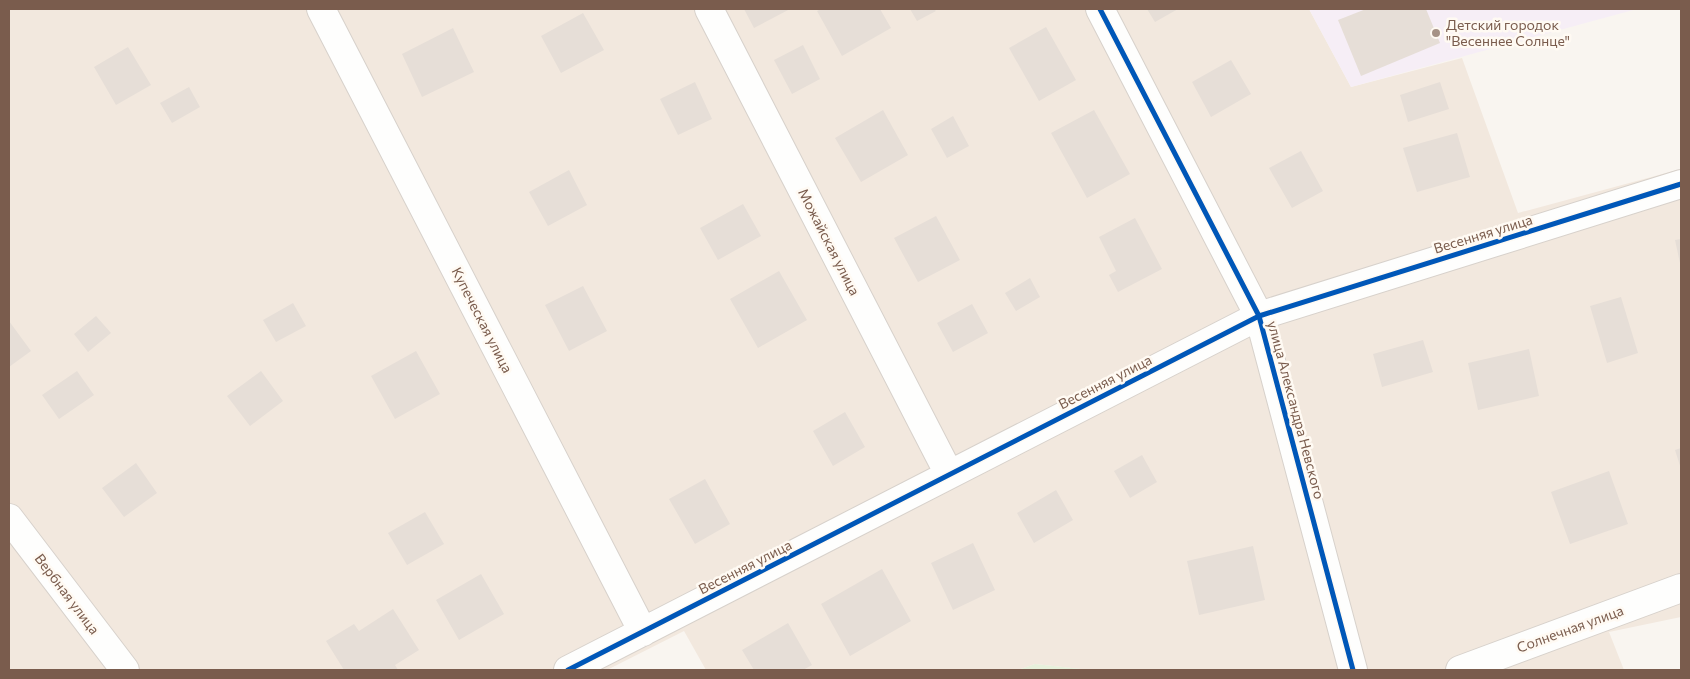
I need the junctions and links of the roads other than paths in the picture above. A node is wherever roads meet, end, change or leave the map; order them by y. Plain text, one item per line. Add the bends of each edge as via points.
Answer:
1 (321, 9) edge
2 (709, 9) edge
3 (1100, 9) edge
4 (1681, 184) edge
5 (1259, 316) junction
6 (949, 474) junction
7 (9, 518) edge
8 (1681, 588) edge
9 (643, 632) junction
10 (125, 670) edge
11 (568, 670) edge
12 (1354, 670) edge
13 (1460, 670) edge

1 - 9 street, Купеческая улица
2 - 6 street, Можайская улица
3 - 5 street, улица Александра Невского
4 - 5 street, Весенняя улица
5 - 6 street, Весенняя улица
5 - 12 street, улица Александра Невского
6 - 9 street, Весенняя улица
7 - 10 street, Вербная улица
8 - 13 street, Солнечная улица
9 - 11 street, Весенняя улица

